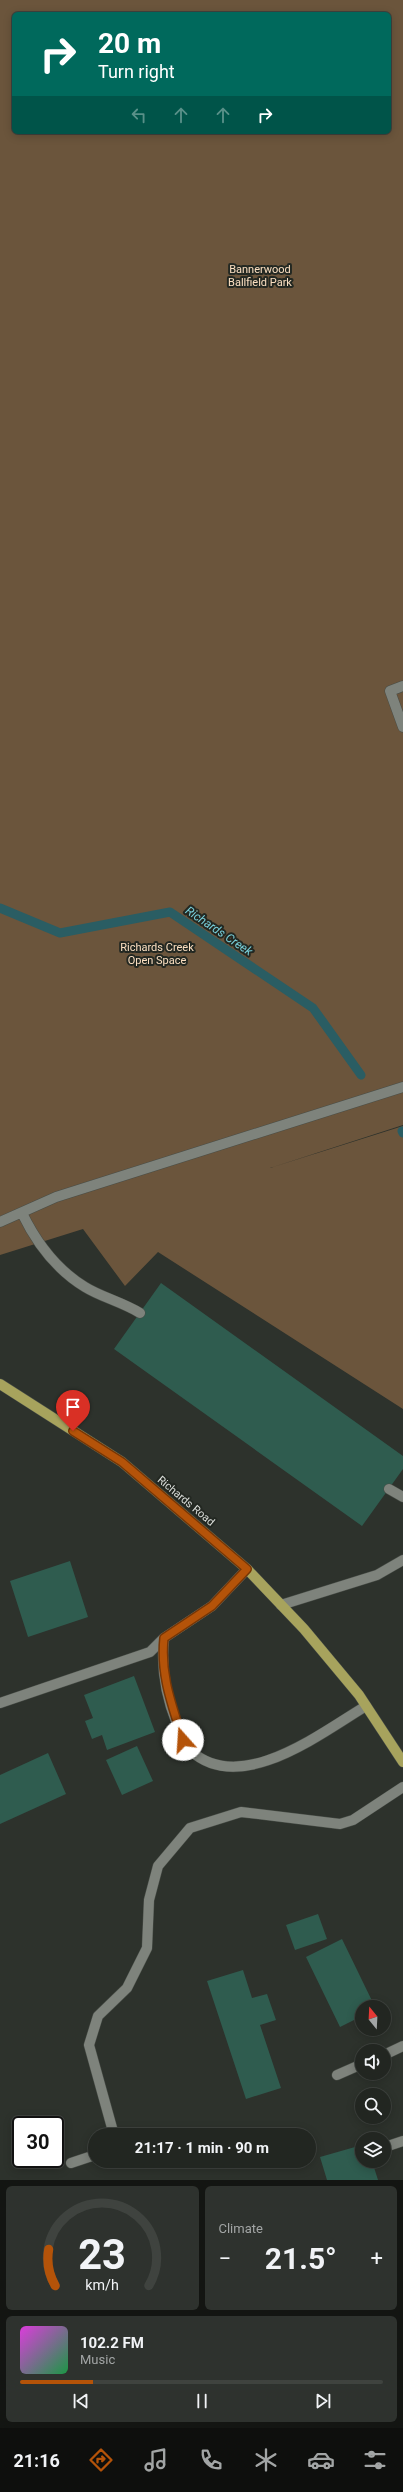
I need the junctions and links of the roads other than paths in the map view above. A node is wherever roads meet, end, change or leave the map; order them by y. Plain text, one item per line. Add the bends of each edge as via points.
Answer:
1 (403, 686) edge
2 (403, 727) edge
3 (403, 1087) edge
4 (22, 1213) junction
5 (0, 1222) edge
6 (140, 1313) dead end
7 (0, 1384) edge
8 (389, 1489) dead end
9 (403, 1497) edge
10 (403, 1560) edge
11 (247, 1569) junction
12 (281, 1605) junction
13 (164, 1638) junction
14 (0, 1703) edge
15 (366, 1706) junction
16 (403, 1762) edge
17 (403, 1787) edge
18 (403, 2046) edge
19 (391, 2052) edge
20 (355, 2067) edge
21 (337, 2075) dead end
22 (112, 2128) edge
23 (403, 2141) edge
24 (391, 2145) dead end
25 (88, 2157) edge
26 (71, 2163) dead end

1 - 2 street via 390,691
3 - 4 street via 56,1197
4 - 5 street
4 - 6 street via 33,1235 49,1256 85,1287 120,1301
7 - 11 main road, Richards Road via 122,1462
8 - 9 street
10 - 12 street via 377,1575
11 - 12 main road, Richards Road
11 - 13 street via 212,1606
12 - 15 main road, Richards Road via 304,1629
13 - 14 street via 150,1652
13 - 15 street via 163,1666 168,1696 183,1740 191,1750 206,1760 226,1767 254,1765 274,1758 311,1740
15 - 16 main road, Richards Road
17 - 22 street via 353,1820 340,1824 241,1812 190,1828 158,1866 149,1900 147,1948 126,1988 98,2016 89,2044
18 - 19 street
20 - 21 street
23 - 24 street
25 - 26 street

